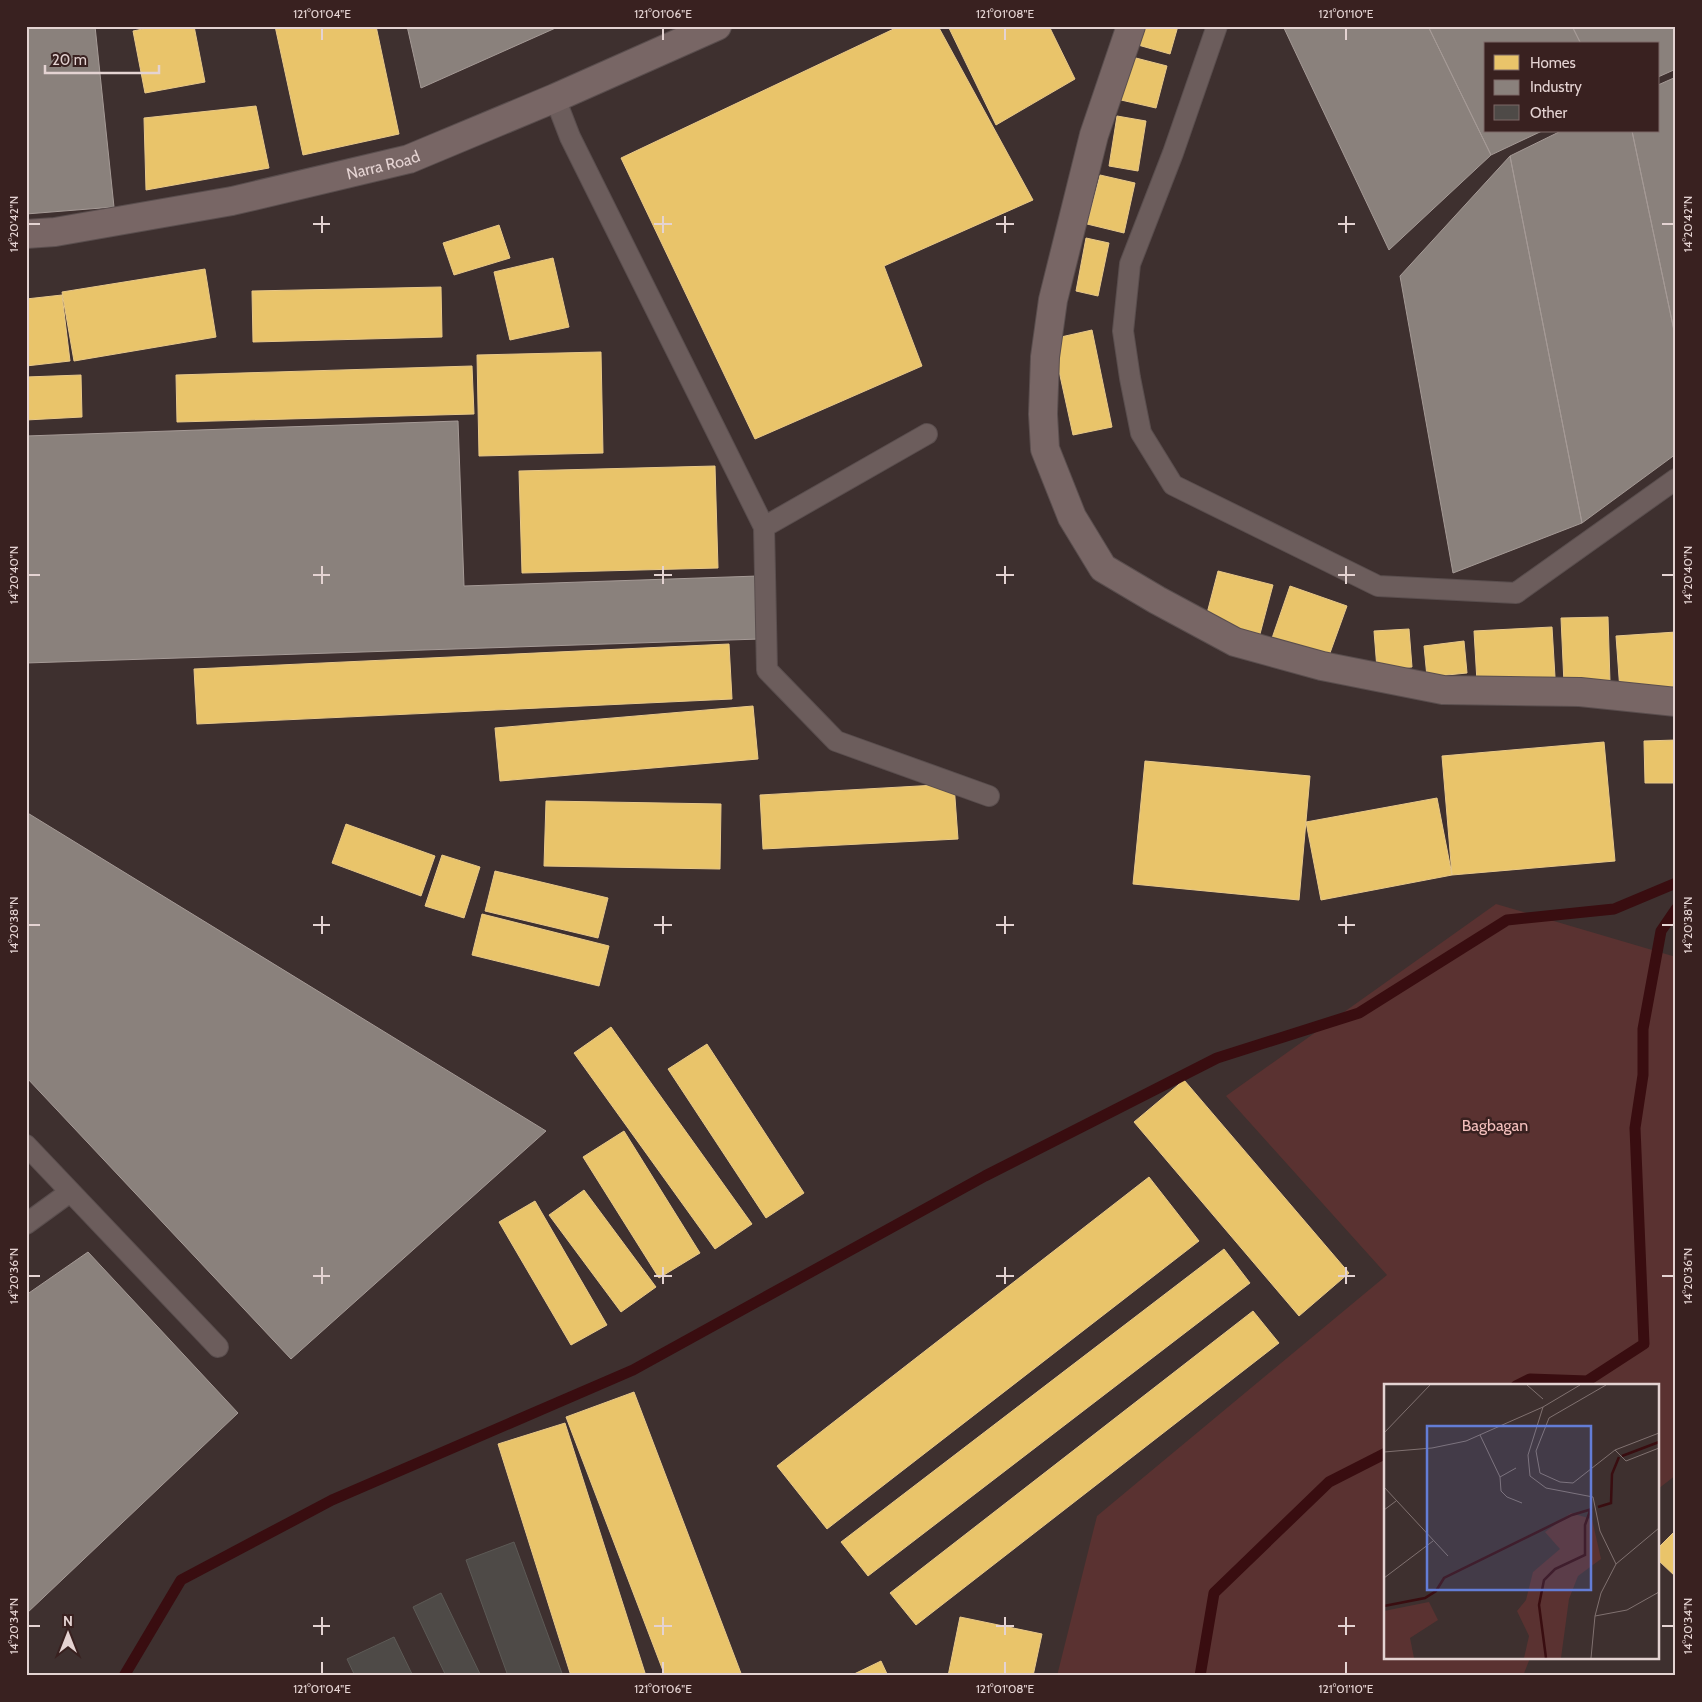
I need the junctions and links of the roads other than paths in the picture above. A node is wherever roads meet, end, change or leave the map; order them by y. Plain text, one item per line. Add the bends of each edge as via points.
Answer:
1 (717, 26) edge
2 (1131, 26) edge
3 (1217, 26) edge
4 (555, 98) junction
5 (26, 234) edge
6 (927, 434) dead end
7 (1676, 479) edge
8 (764, 527) junction
9 (1676, 702) edge
10 (989, 796) dead end
11 (26, 1145) edge
12 (70, 1192) junction
13 (26, 1224) edge
14 (218, 1347) dead end

1 - 4 street, Narra Road
2 - 9 street via 1094,136 1053,300 1045,358 1043,414 1046,449 1072,517 1103,568 1235,642 1322,666 1443,690 1580,692
3 - 7 lane via 1130,264 1123,331 1141,433 1173,485 1378,586 1516,593
4 - 5 street, Narra Road via 409,159 232,201 55,232
4 - 8 lane via 570,137
6 - 8 lane
8 - 10 lane via 768,670 836,741
11 - 12 lane
12 - 13 lane
12 - 14 lane

